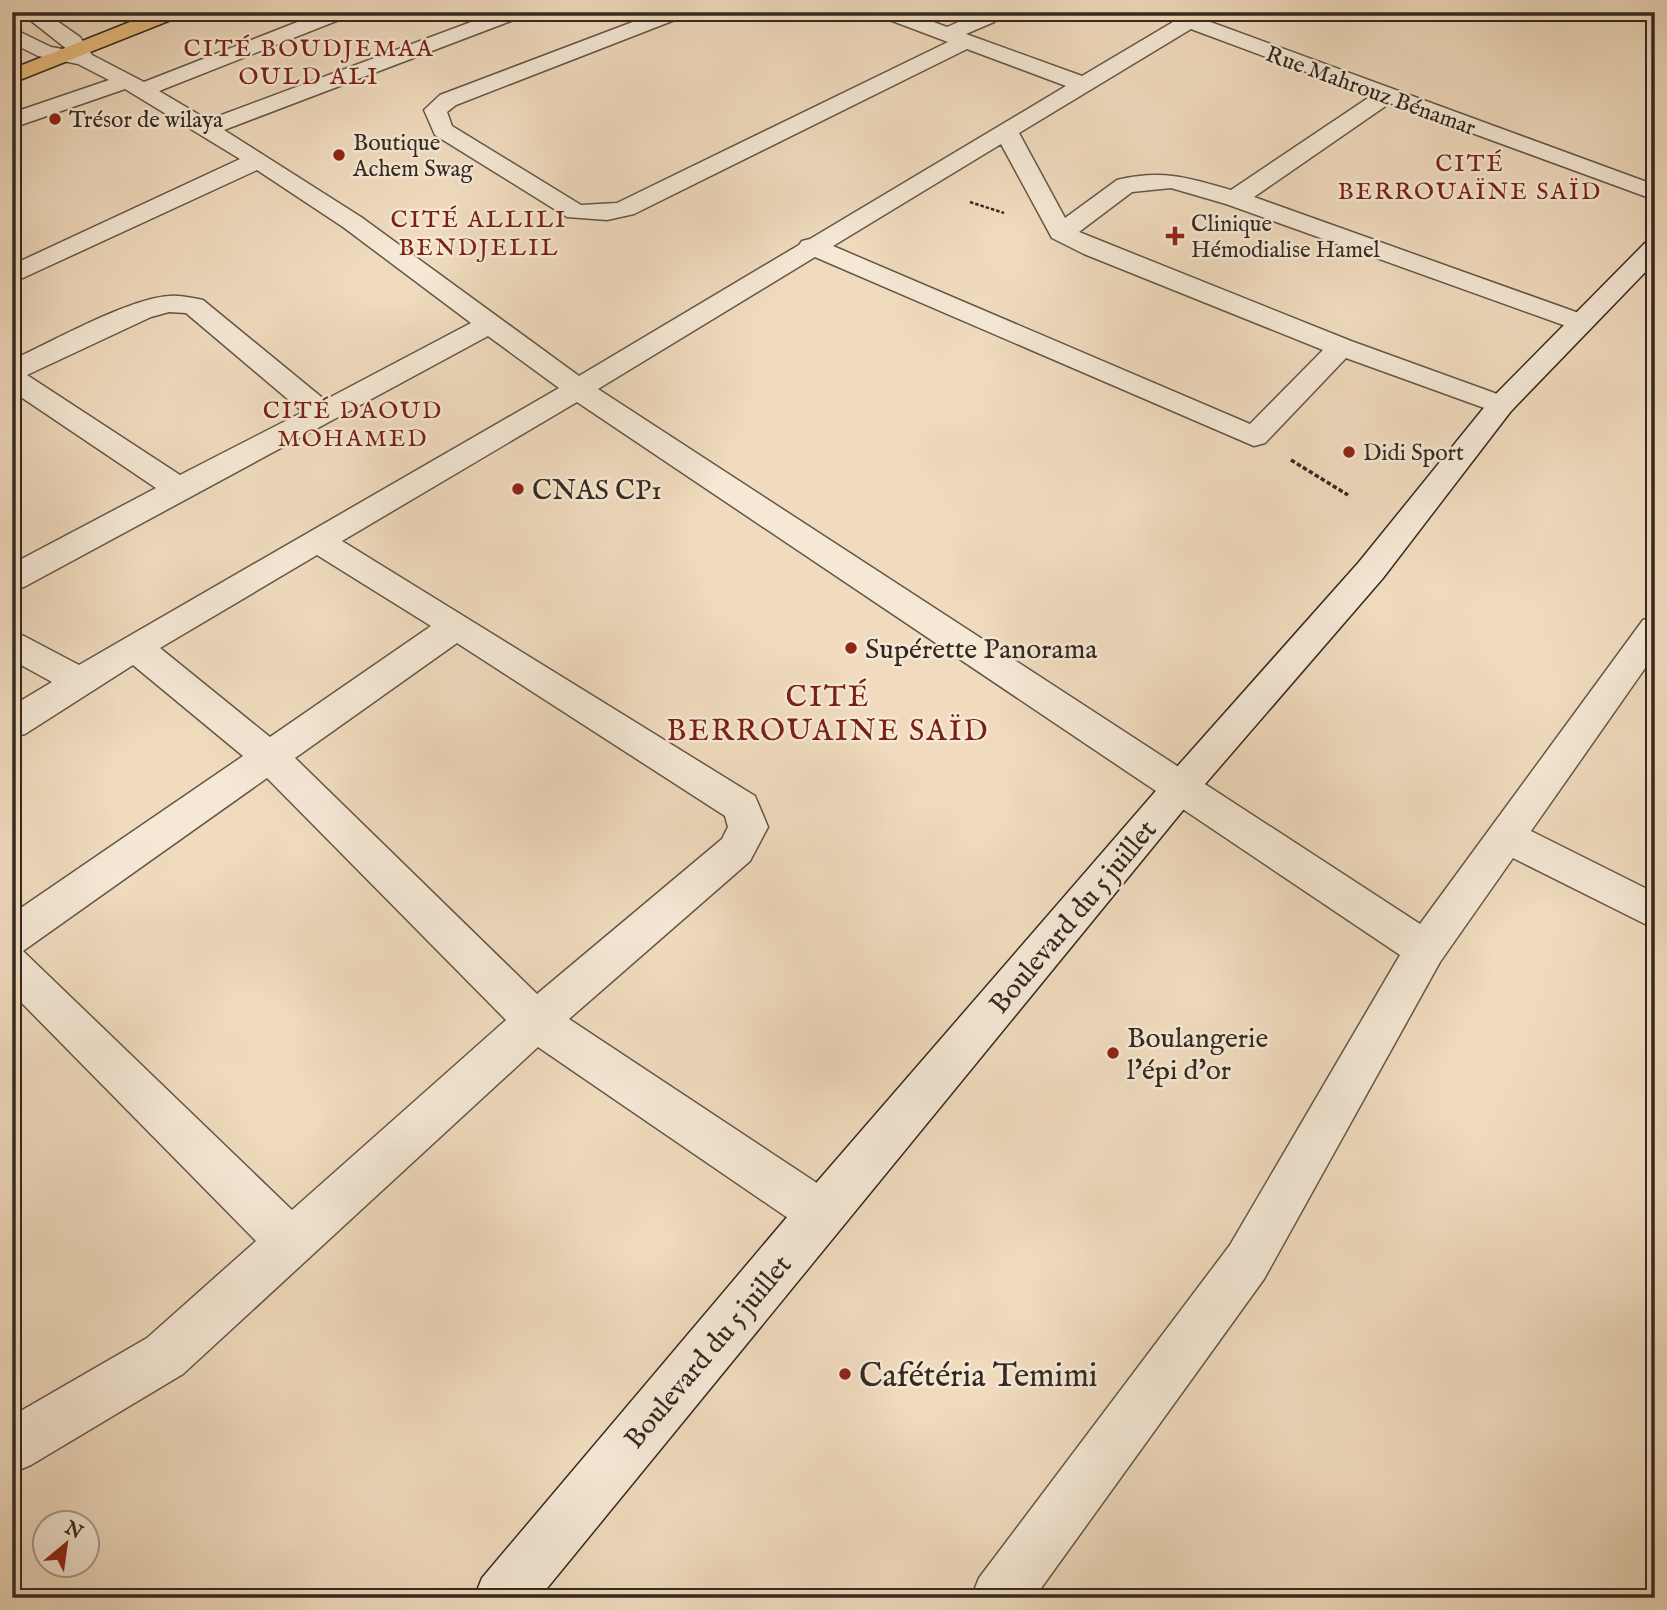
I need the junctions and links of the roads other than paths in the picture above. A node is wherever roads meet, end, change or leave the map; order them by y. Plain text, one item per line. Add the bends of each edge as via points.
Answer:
1 (174, 12) edge
2 (342, 12) edge
3 (517, 12) edge
4 (678, 12) edge
5 (886, 12) edge
6 (993, 12) edge
7 (32, 14) edge
8 (1186, 16) edge
9 (12, 22) edge
10 (85, 25) dead end
11 (12, 34) edge
12 (63, 34) junction
13 (956, 38) junction
14 (22, 50) edge
15 (76, 54) junction
16 (12, 77) edge
17 (1082, 84) junction
18 (135, 85) junction
19 (1387, 95) junction
20 (12, 121) edge
21 (205, 130) junction
22 (1006, 131) junction
23 (258, 160) junction
24 (1655, 193) edge
25 (1235, 199) junction
26 (1061, 233) junction
27 (811, 246) junction
28 (1655, 247) edge
29 (12, 275) edge
30 (491, 323) junction
31 (1580, 323) junction
32 (1341, 347) junction
33 (12, 371) edge
34 (12, 378) edge
35 (578, 389) junction
36 (1501, 405) junction
37 (323, 414) junction
38 (180, 489) junction
39 (318, 541) junction
40 (12, 579) edge
41 (456, 626) junction
42 (1655, 628) edge
43 (12, 645) edge
44 (135, 647) junction
45 (79, 681) junction
46 (12, 724) edge
47 (271, 758) junction
48 (1180, 788) junction
49 (1505, 836) junction
50 (1655, 912) edge
51 (12, 937) edge
52 (1425, 950) junction
53 (12, 965) edge
54 (536, 1021) junction
55 (821, 1213) junction
56 (290, 1241) junction
57 (12, 1446) edge
58 (502, 1598) edge
59 (999, 1598) edge

1 - 15 main road
2 - 18 street
3 - 21 street
4 - 13 street via 448,100 435,110 436,117 443,130 576,212 607,213 625,209
5 - 13 street
6 - 13 street
7 - 9 street
7 - 12 street
8 - 17 street
8 - 19 street, Rue Mahrouz Bénamar
10 - 12 main road
11 - 14 street
12 - 14 main road
12 - 15 street
13 - 17 street
14 - 15 street
15 - 16 main road
15 - 18 street
17 - 22 street
18 - 20 street
18 - 21 street
19 - 24 street, Rue Mahrouz Bénamar
19 - 25 street
21 - 23 street
22 - 26 street
22 - 27 street
23 - 29 street
23 - 30 street
25 - 26 street via 1172,181 1126,185
25 - 31 street
26 - 32 street
27 - 32 street via 1254,437
27 - 35 street
28 - 31 street, Boulevard du 5 juillet
30 - 35 street
30 - 37 street
31 - 36 street, Boulevard du 5 juillet
32 - 36 street
33 - 37 street via 141,310 169,304 193,306
34 - 38 street
35 - 39 street
35 - 48 street
36 - 48 street, Boulevard du 5 juillet via 1371,570
37 - 38 street
38 - 40 street
39 - 41 street
39 - 44 street
41 - 47 street
41 - 54 street via 741,807 748,827 736,850
42 - 49 street
43 - 45 street
44 - 45 street
44 - 47 street
45 - 46 street
47 - 51 street
47 - 54 street
48 - 52 street
48 - 55 street, Boulevard du 5 juillet
49 - 50 street
49 - 52 street
52 - 59 street via 1247,1262
53 - 56 street
54 - 55 street
54 - 56 street
55 - 58 street, Boulevard du 5 juillet
56 - 57 street via 165,1356

